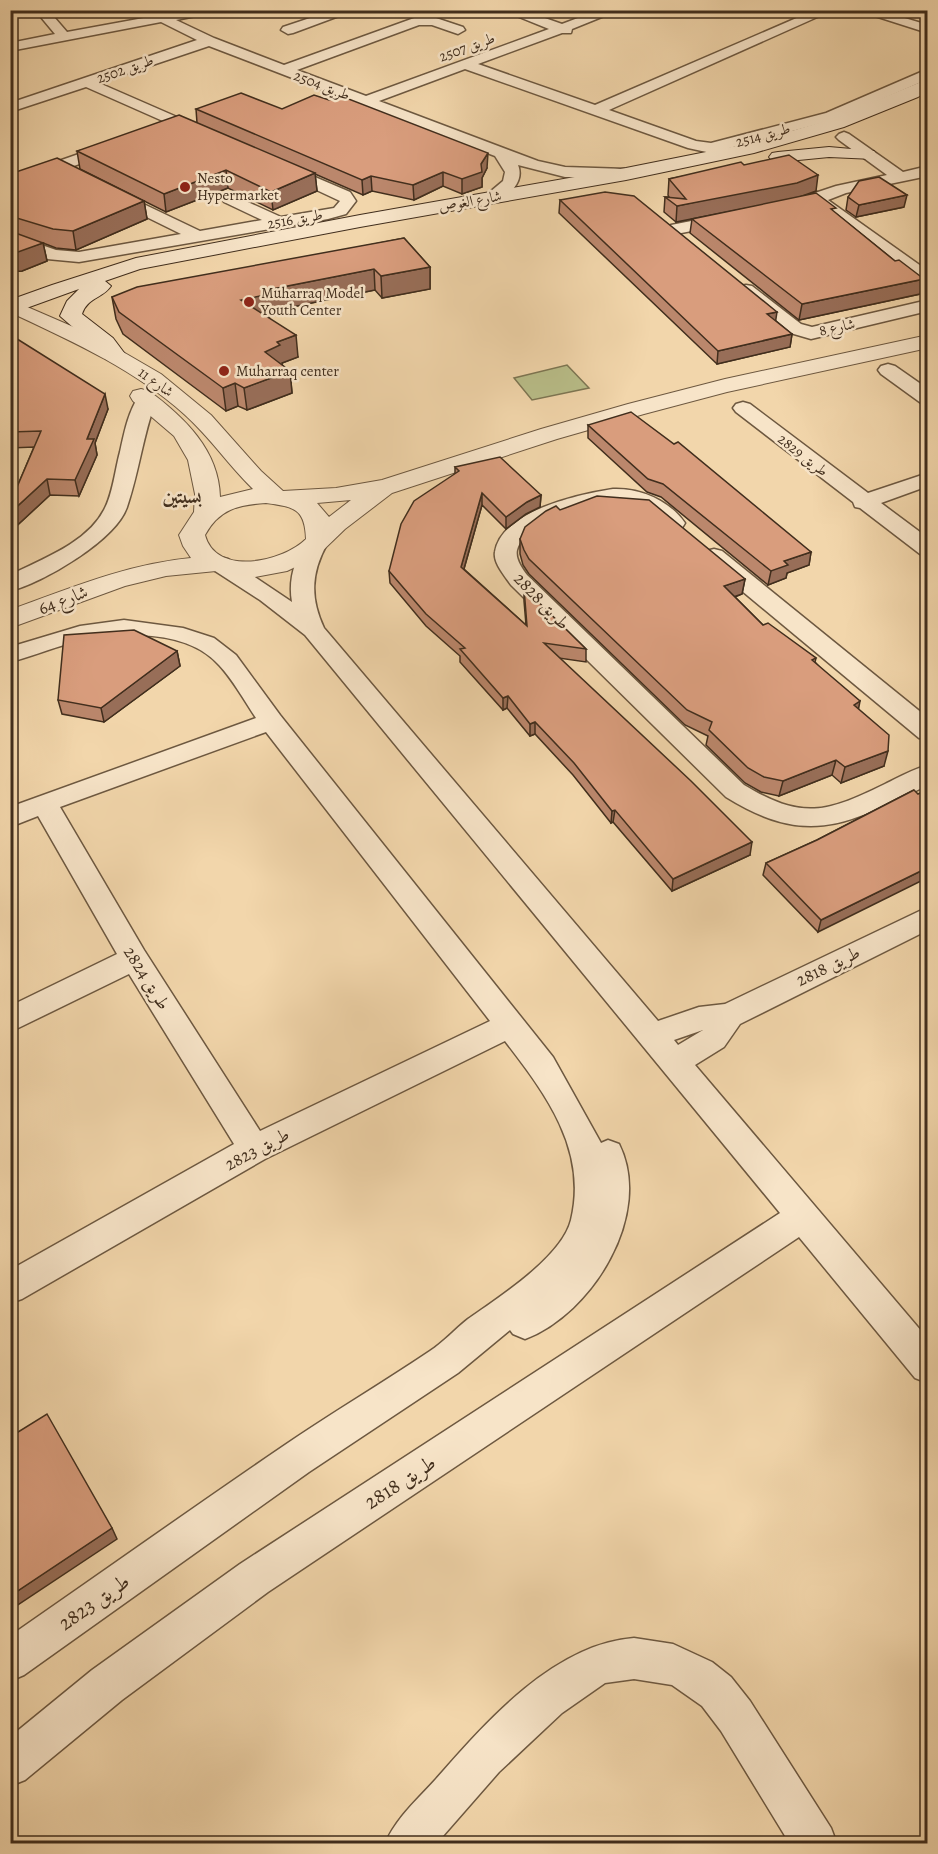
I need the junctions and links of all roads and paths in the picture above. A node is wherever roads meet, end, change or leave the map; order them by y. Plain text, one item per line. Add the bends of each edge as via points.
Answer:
1 (40, 10) edge
2 (146, 10) edge
3 (206, 10) edge
4 (508, 10) edge
5 (613, 10) edge
6 (827, 10) edge
7 (862, 10) edge
8 (352, 12) edge
9 (302, 14) dead end
10 (162, 20) junction
11 (320, 20) junction
12 (378, 21) dead end
13 (398, 28) junction
14 (927, 28) edge
15 (288, 30) dead end
16 (458, 30) dead end
17 (566, 30) junction
18 (65, 38) junction
19 (209, 41) junction
20 (10, 47) edge
21 (466, 65) junction
22 (284, 70) junction
23 (927, 73) edge
24 (86, 82) junction
25 (21, 88) dead end
26 (922, 93) edge
27 (41, 98) junction
28 (365, 101) junction
29 (10, 108) edge
30 (594, 111) junction
31 (180, 123) junction
32 (158, 131) edge
33 (844, 137) junction
34 (136, 139) edge
35 (224, 143) edge
36 (501, 153) junction
37 (868, 155) junction
38 (771, 158) junction
39 (267, 162) edge
40 (59, 167) junction
41 (927, 171) edge
42 (626, 174) junction
43 (900, 177) junction
44 (10, 184) edge
45 (492, 197) junction
46 (230, 199) dead end
47 (816, 199) junction
48 (767, 211) edge
49 (746, 215) edge
50 (285, 220) junction
51 (360, 221) junction
52 (196, 236) junction
53 (10, 239) edge
54 (688, 244) edge
55 (136, 264) junction
56 (733, 279) edge
57 (927, 280) edge
58 (18, 284) dead end
59 (100, 286) junction
60 (927, 305) edge
61 (13, 312) edge
62 (927, 341) edge
63 (114, 354) junction
64 (888, 370) dead end
65 (927, 399) edge
66 (146, 400) junction
67 (743, 408) dead end
68 (927, 479) edge
69 (386, 487) junction
70 (279, 497) junction
71 (863, 502) junction
72 (200, 519) junction
73 (318, 541) junction
74 (927, 549) edge
75 (219, 564) junction
76 (116, 579) junction
77 (10, 584) edge
78 (10, 620) edge
79 (313, 630) junction
80 (10, 655) edge
81 (270, 721) junction
82 (927, 732) edge
83 (927, 774) edge
84 (44, 803) junction
85 (10, 818) edge
86 (927, 917) edge
87 (134, 958) junction
88 (729, 1016) junction
89 (10, 1020) edge
90 (510, 1025) junction
91 (652, 1037) junction
92 (672, 1062) junction
93 (254, 1149) junction
94 (802, 1217) junction
95 (10, 1288) edge
96 (927, 1366) edge
97 (10, 1661) edge
98 (10, 1765) edge
99 (407, 1844) edge
100 (815, 1844) edge

1 - 18 street
2 - 10 street, طريق 2504
3 - 10 street
4 - 17 street
5 - 17 street, طريق 2507
6 - 30 street
7 - 14 street
8 - 11 street
9 - 11 street
10 - 18 street
10 - 19 street, طريق 2504
11 - 15 street
12 - 13 street
13 - 16 street via 428,20
13 - 22 street
17 - 21 street, طريق 2507
18 - 20 street
19 - 22 street, طريق 2504
19 - 24 street, طريق 2502
21 - 28 street, طريق 2507
21 - 30 street, طريق 2514
22 - 28 street, طريق 2504
23 - 30 street, طريق 2514 via 831,116 717,148 693,145
24 - 27 street, طريق 2502
24 - 31 street
25 - 27 street
26 - 33 main road, شارع الغوص
26 - 42 main road, شارع الغوص via 799,135
27 - 29 street, طريق 2502
28 - 36 street, طريق 2504
31 - 32 street
31 - 35 street
33 - 37 street
33 - 38 main road, شارع الغوص
34 - 40 street
36 - 42 street, طريق 2504 via 565,172
36 - 45 street via 513,175 510,183
37 - 38 main road via 829,152
37 - 43 street
38 - 59 main road, شارع الغوص via 378,229
39 - 50 street, طريق 2516 via 344,195 348,201 340,211
40 - 44 street
40 - 52 street
41 - 43 street
42 - 45 main road, شارع الغوص
43 - 47 street via 842,189
45 - 51 main road, شارع الغوص
46 - 50 street
47 - 48 street
47 - 57 street
49 - 54 street via 666,226
50 - 51 main road
50 - 52 street, طريق 2516
51 - 55 main road, شارع الغوص
52 - 53 street, طريق 2516 via 79,257 53,255
55 - 58 main road
55 - 61 main road, شارع الغوص
56 - 60 street, شارع 8 via 794,328 811,333
59 - 61 main road, شارع الغوص
59 - 63 main road via 78,300 71,316
61 - 63 main road, شارع 11
61 - 66 main road, شارع 11
62 - 69 main road via 636,409
63 - 70 main road, شارع 11 via 191,408 249,475
64 - 65 street
66 - 72 main road, شارع 11 via 186,435 200,459 208,485
66 - 77 street via 110,520 85,543
67 - 71 street, طريق 2829
68 - 71 street
69 - 70 main road via 336,495
69 - 73 main road
70 - 72 main road via 237,498
70 - 73 main road via 315,513 321,530
71 - 74 street, طريق 2829
72 - 75 main road via 192,535 198,551
72 - 76 main road, شارع 64 via 166,549
73 - 75 main road via 300,557 275,566 246,569
73 - 79 street via 305,564 300,586 305,615
75 - 76 main road, شارع 64 via 166,568
75 - 79 street
76 - 78 main road, شارع 64
79 - 91 street
80 - 81 street, طريق 2823 via 36,647 111,636 157,637 183,643 236,674
81 - 84 street
81 - 90 street, طريق 2823
82 - 83 street, طريق 2828 via 652,504 613,495 543,516 512,537 506,551 509,566 519,580 735,791 753,804 800,819 825,818
84 - 85 street
84 - 87 street, طريق 2824
86 - 88 street, طريق 2818
87 - 89 street
87 - 93 street, طريق 2824
88 - 91 street, طريق 2818 via 689,1020
88 - 92 street, طريق 2818 via 710,1042
90 - 93 street, طريق 2823
90 - 97 street, طريق 2823 via 542,1066 576,1096 603,1140 612,1174 613,1198 598,1248 583,1271 565,1292 502,1337 445,1361 287,1466
91 - 92 street
92 - 94 street
93 - 95 street, طريق 2823
94 - 96 street
94 - 98 street, طريق 2818 via 254,1578 106,1685
99 - 100 street via 510,1730 544,1699 605,1662 631,1658 658,1659 685,1669 710,1686 733,1712

